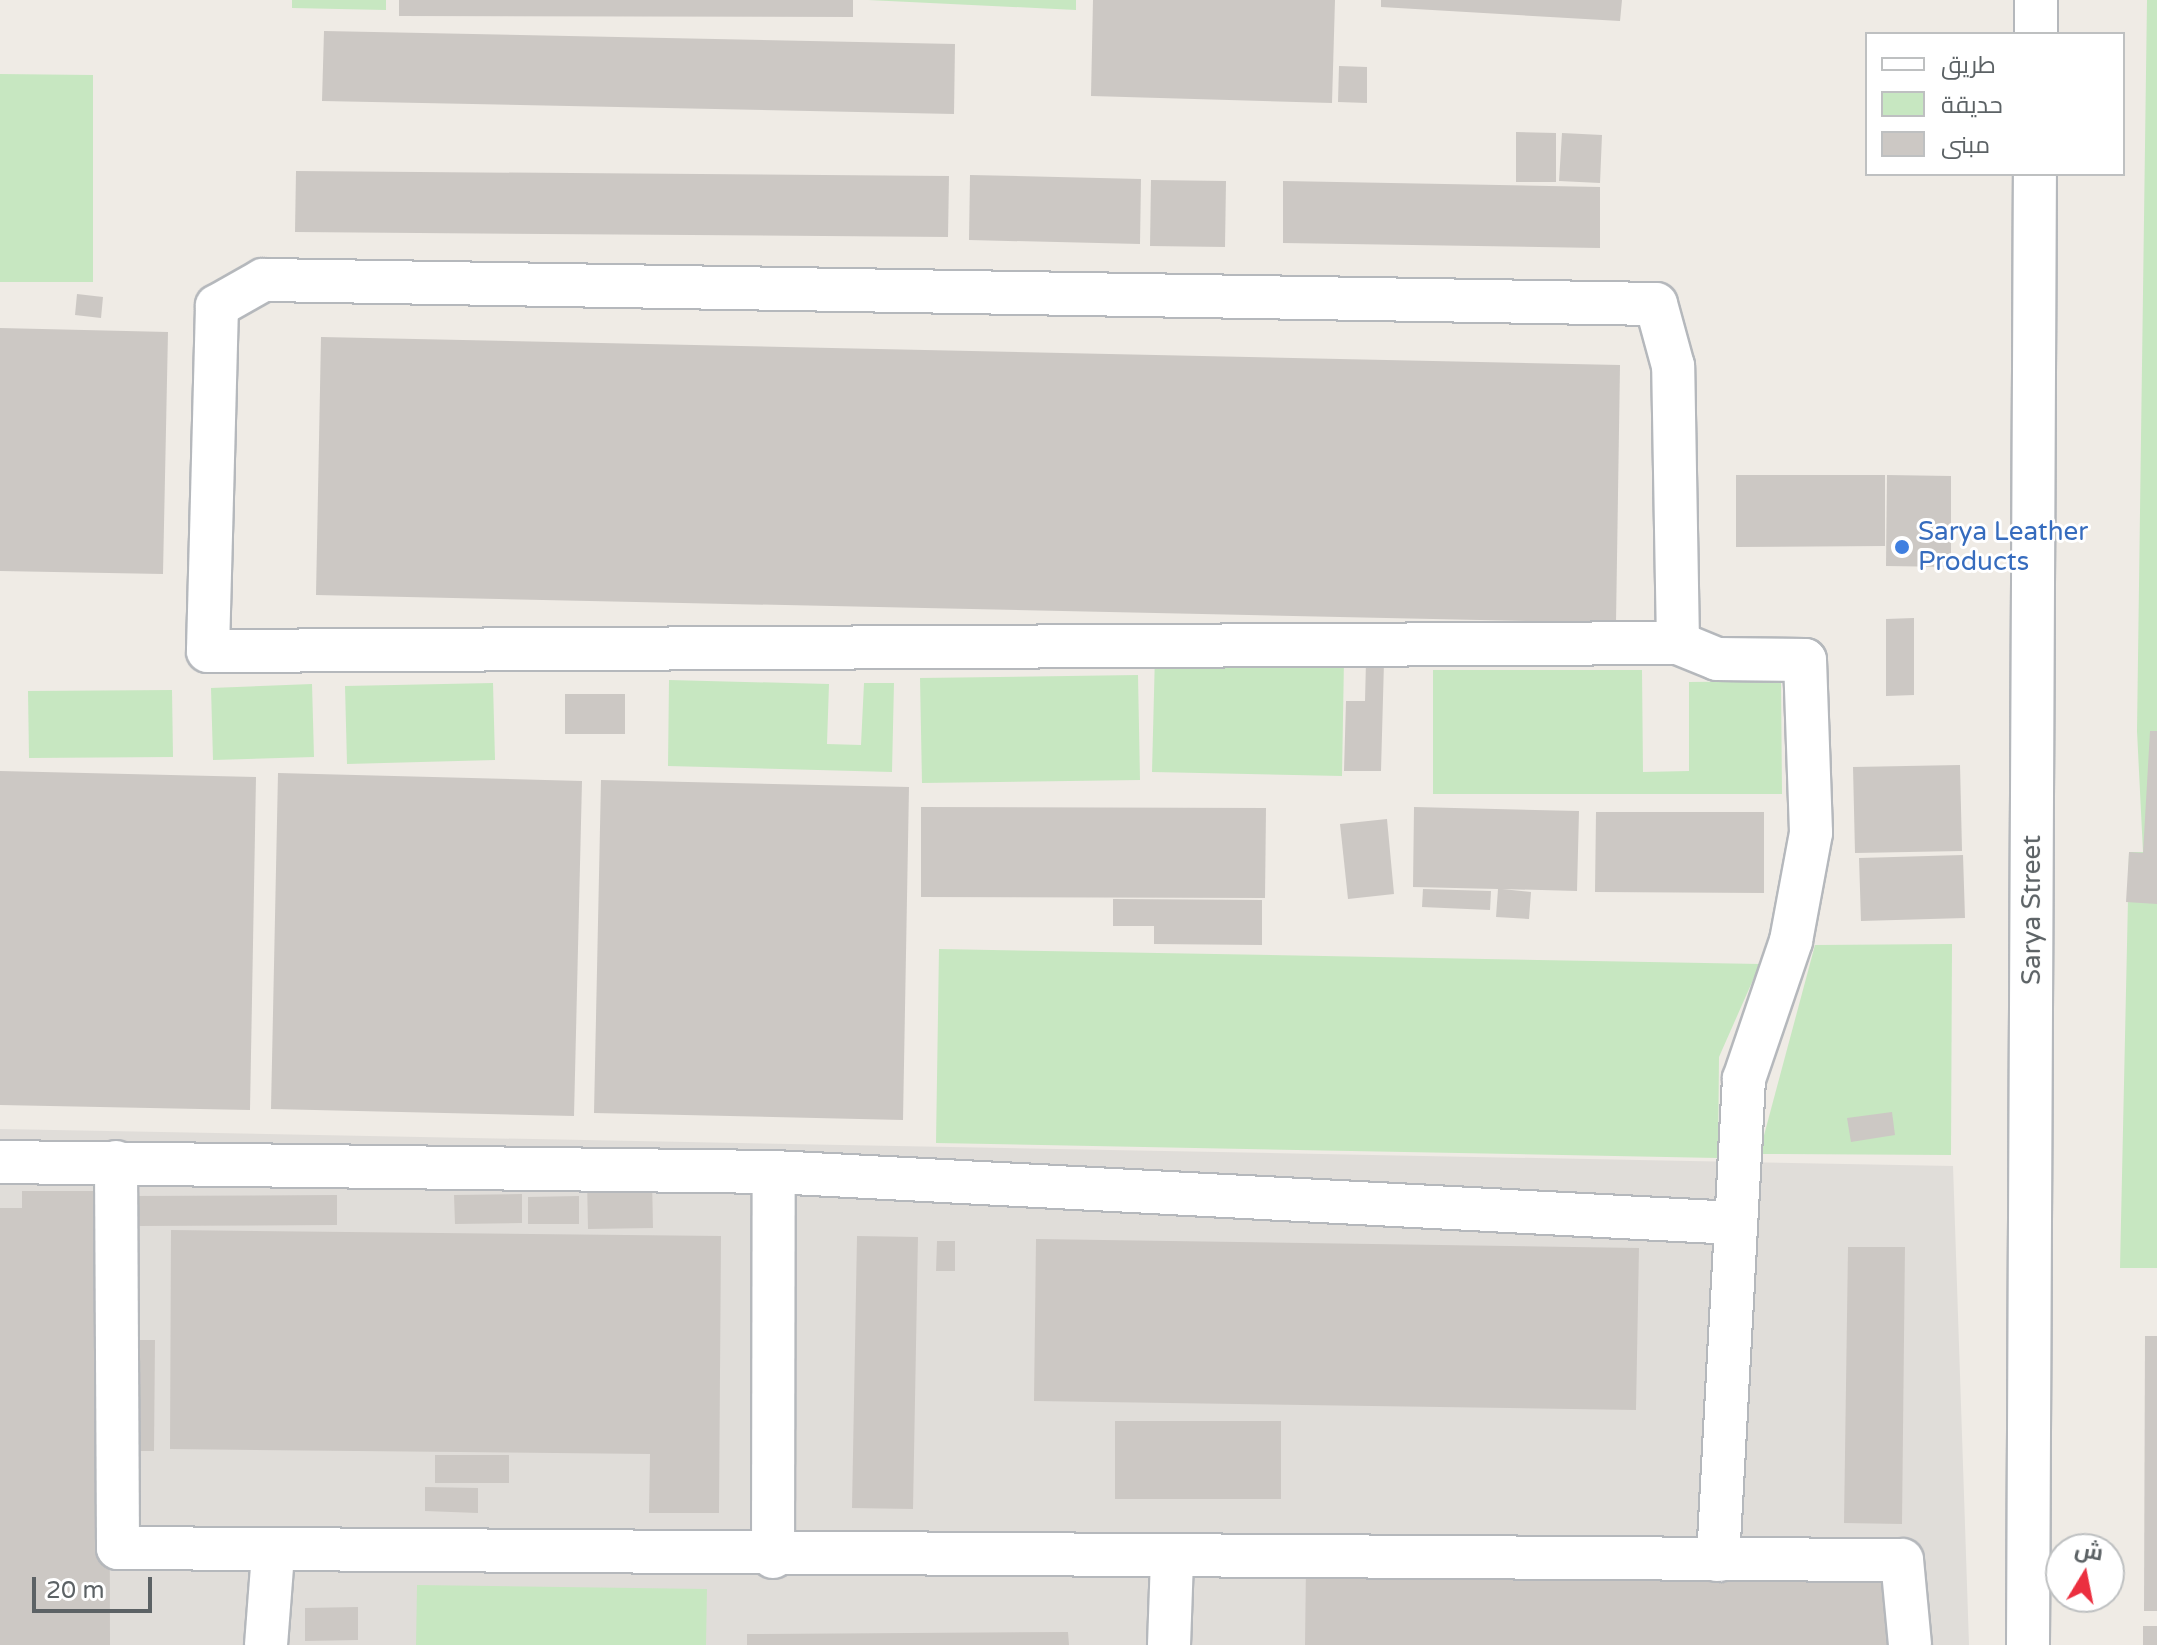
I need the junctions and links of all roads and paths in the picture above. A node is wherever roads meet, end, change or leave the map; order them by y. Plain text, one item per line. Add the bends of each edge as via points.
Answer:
1 (2036, 0) edge
2 (2036, 32) edge
3 (2035, 176) edge
4 (1678, 643) junction
5 (0, 1162) edge
6 (116, 1162) junction
7 (774, 1172) junction
8 (1735, 1223) junction
9 (273, 1555) junction
10 (773, 1557) junction
11 (1172, 1560) junction
12 (1718, 1560) junction
13 (266, 1645) edge
14 (1169, 1645) edge
15 (1910, 1645) edge
16 (2028, 1645) edge

1 - 2 street
3 - 16 street, Sarya Street
4 - 4 street via 1673,366 1656,304 263,280 217,306 208,651
4 - 8 street via 1717,659 1805,660 1811,833 1791,941 1744,1079
5 - 6 street
6 - 7 street
6 - 9 street via 118,1548
7 - 8 street
7 - 10 street
8 - 12 street
9 - 10 street
9 - 13 street
10 - 11 street
11 - 12 street
11 - 14 street
12 - 15 street via 1902,1560

